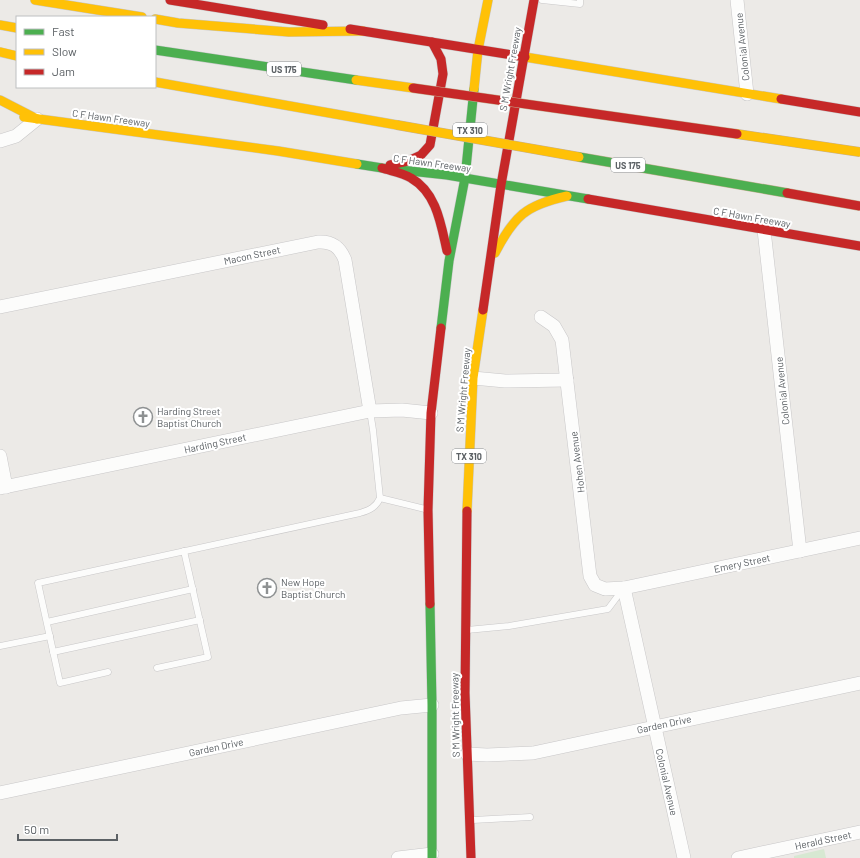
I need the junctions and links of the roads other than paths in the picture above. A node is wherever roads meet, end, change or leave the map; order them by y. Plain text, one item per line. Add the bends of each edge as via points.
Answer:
1 (35, 0) edge
2 (172, 0) edge
3 (488, 0) edge
4 (534, 0) edge
5 (542, 0) edge
6 (580, 0) edge
7 (737, 0) edge
8 (136, 16) edge
9 (156, 19) edge
10 (0, 25) edge
11 (16, 28) edge
12 (363, 31) junction
13 (432, 42) junction
14 (156, 50) edge
15 (478, 50) junction
16 (0, 52) edge
17 (16, 56) edge
18 (524, 57) junction
19 (156, 82) edge
20 (747, 94) junction
21 (0, 100) edge
22 (860, 112) edge
23 (8, 113) dead end
24 (37, 119) junction
25 (0, 141) edge
26 (860, 152) edge
27 (382, 168) junction
28 (465, 178) junction
29 (501, 184) junction
30 (567, 196) junction
31 (860, 206) edge
32 (764, 230) junction
33 (860, 246) edge
34 (449, 260) junction
35 (488, 268) junction
36 (0, 307) edge
37 (541, 317) dead end
38 (473, 378) junction
39 (567, 380) junction
40 (370, 411) junction
41 (431, 413) junction
42 (0, 456) edge
43 (3, 488) edge
44 (380, 498) junction
45 (428, 510) junction
46 (860, 538) edge
47 (184, 551) junction
48 (800, 551) junction
49 (624, 588) junction
50 (193, 589) junction
51 (200, 620) junction
52 (47, 622) junction
53 (466, 630) junction
54 (50, 636) junction
55 (0, 646) edge
56 (53, 652) junction
57 (157, 668) dead end
58 (108, 672) dead end
59 (860, 683) edge
60 (432, 705) junction
61 (654, 726) junction
62 (467, 754) junction
63 (0, 794) edge
64 (530, 817) dead end
65 (469, 820) junction
66 (860, 832) edge
67 (432, 856) edge
68 (398, 858) edge
69 (471, 858) edge
70 (684, 858) edge
71 (738, 858) edge

1 - 8 main road
2 - 12 main road
3 - 15 main road, TX 310
4 - 18 main road, S M Wright Freeway / TX 310
5 - 6 lane via 580,4
7 - 20 street, Colonial Avenue
9 - 12 main road via 289,32
10 - 11 main road
12 - 13 main road
13 - 15 main road
13 - 27 main road via 441,59 443,74 430,145 421,155
14 - 26 main road, US 175, bridge
15 - 18 main road
15 - 28 main road, TX 310
16 - 17 main road
18 - 20 main road
18 - 29 main road, S M Wright Freeway / TX 310
19 - 31 main road, US 175, bridge
20 - 22 main road
21 - 24 main road
23 - 24 main road, C F Hawn Freeway
24 - 25 street via 16,136
24 - 27 main road, C F Hawn Freeway via 278,151
27 - 28 main road, C F Hawn Freeway
27 - 34 main road via 411,179 432,198 440,217
28 - 29 main road, C F Hawn Freeway
28 - 34 main road, TX 310
29 - 30 main road, C F Hawn Freeway
29 - 35 main road, S M Wright Freeway / TX 310
30 - 32 main road, C F Hawn Freeway
30 - 35 main road via 540,202 526,210 504,234
32 - 33 main road, C F Hawn Freeway
32 - 48 street, Colonial Avenue
34 - 41 main road, TX 310
35 - 38 main road, S M Wright Freeway / TX 310
36 - 40 street, Macon Street via 327,241 342,252 345,260
37 - 39 street, Hohen Avenue via 554,326 562,340
38 - 39 street via 505,381
38 - 53 main road, S M Wright Freeway / TX 310 via 467,491
39 - 49 street, Hohen Avenue via 590,576 595,585 605,589
40 - 41 street, Harding Street via 402,410
40 - 43 street, Harding Street
40 - 44 lane
41 - 45 main road, TX 310
42 - 43 street
44 - 45 lane
44 - 47 lane via 371,509 360,513
45 - 60 main road, TX 310
46 - 48 street, Emery Street
47 - 50 lane
47 - 52 lane via 38,583
48 - 49 street, Emery Street
49 - 53 lane via 608,609 509,626
49 - 61 street, Colonial Avenue
50 - 51 lane
50 - 52 lane
51 - 56 lane
51 - 57 lane via 208,657
52 - 54 lane
53 - 62 main road, S M Wright Freeway / TX 310
54 - 55 lane
54 - 56 lane
56 - 58 lane via 60,683
59 - 61 street, Garden Drive
60 - 63 street, Garden Drive via 401,708
60 - 67 main road, TX 310
61 - 62 street, Garden Drive via 533,752
61 - 70 street, Colonial Avenue
62 - 65 main road, S M Wright Freeway / TX 310
64 - 65 lane
65 - 69 main road, S M Wright Freeway / TX 310
66 - 71 street, Herald Street
67 - 68 street

